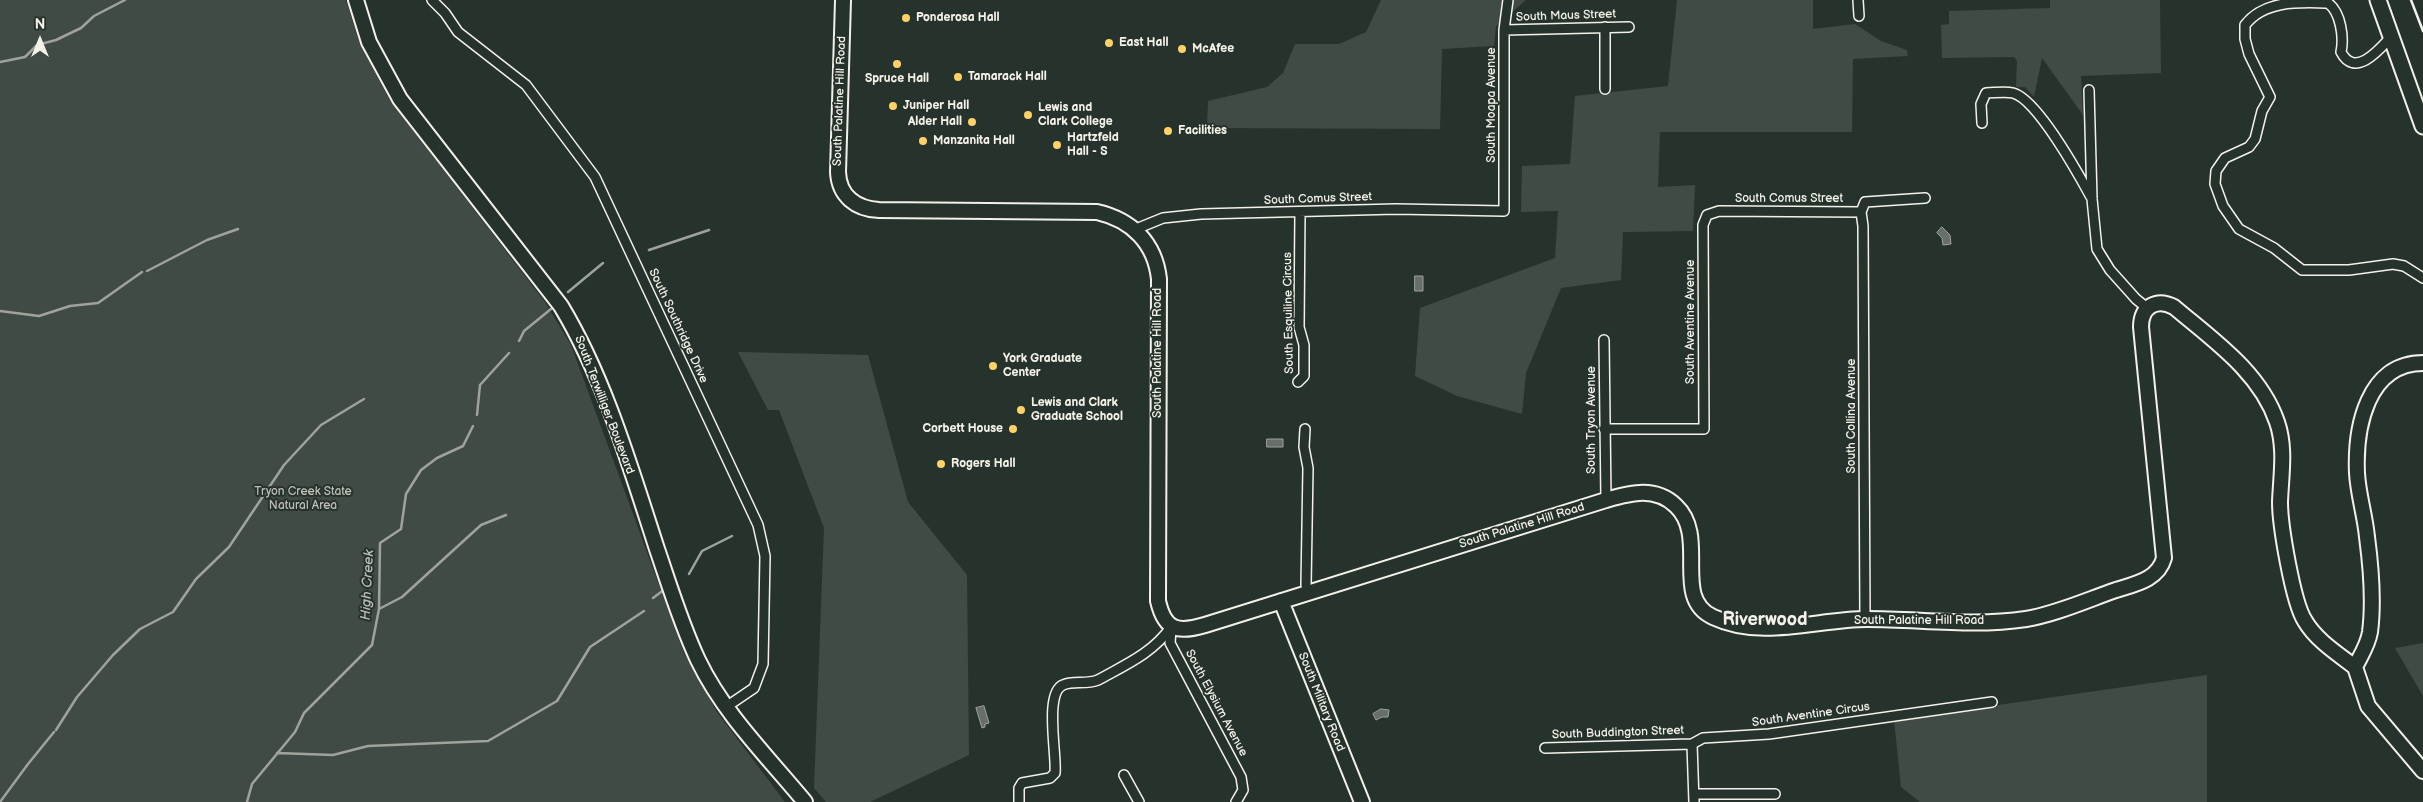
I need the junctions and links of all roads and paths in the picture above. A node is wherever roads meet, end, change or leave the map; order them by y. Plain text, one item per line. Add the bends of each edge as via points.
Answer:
1 (356, 0) edge
2 (432, 0) edge
3 (843, 0) edge
4 (1508, 0) edge
5 (1858, 0) edge
6 (2378, 0) edge
7 (1859, 16) dead end
8 (1605, 27) junction
9 (1629, 27) dead end
10 (1504, 30) junction
11 (2391, 37) junction
12 (1605, 89) dead end
13 (2089, 90) dead end
14 (1982, 123) dead end
15 (2423, 126) edge
16 (1925, 198) dead end
17 (2092, 199) junction
18 (1504, 211) joint
19 (1300, 212) junction
20 (1861, 212) junction
21 (1707, 215) joint
22 (1136, 229) junction
23 (2423, 278) edge
24 (2147, 308) junction
25 (1604, 340) dead end
26 (2423, 362) edge
27 (1298, 382) dead end
28 (1304, 429) dead end
29 (1604, 429) junction
30 (1606, 500) junction
31 (1308, 592) junction
32 (1281, 601) junction
33 (1865, 619) junction
34 (1171, 627) junction
35 (2355, 667) junction
36 (1992, 702) dead end
37 (726, 707) junction
38 (1692, 744) junction
39 (1545, 748) dead end
40 (2423, 771) edge
41 (1124, 775) dead end
42 (1775, 794) dead end
43 (1694, 798) edge
44 (805, 802) edge
45 (1019, 802) edge
46 (1139, 802) edge
47 (1236, 802) edge
48 (1362, 802) edge

1 - 37 street, South Terwilliger Boulevard via 369,42 400,99 561,306 577,334 621,443 686,631
2 - 37 street, South Southridge Drive via 458,32 526,85 586,163 758,525 765,556 763,664 754,688
3 - 22 street, South Palatine Hill Road via 838,172 840,185 849,200 865,208 879,210 1090,211 1119,218
4 - 10 street, South Moapa Avenue
5 - 7 street
6 - 11 main road
8 - 9 street, South Maus Street
8 - 10 street, South Maus Street
8 - 12 street
10 - 18 street, South Moapa Avenue
11 - 15 main road
11 - 23 street via 2371,58 2363,62 2349,61 2342,52 2343,41 2336,12 2328,3 2283,4 2254,15 2244,25 2245,39 2255,69 2270,97 2250,147 2225,158 2216,171 2215,184 2223,206 2239,229 2274,248 2302,270 2349,270 2394,264 2404,266
13 - 17 street
14 - 17 street via 1981,104 1986,94 2014,93 2036,110
16 - 20 street, South Comus Street via 1866,202
17 - 24 street via 2097,249 2110,270
18 - 19 street, South Comus Street via 1396,209
19 - 22 street, South Comus Street via 1169,216
19 - 27 street, South Esquiline Circus via 1299,327 1304,345 1304,376
20 - 21 street, South Comus Street via 1719,211
20 - 33 street, South Collina Avenue
21 - 29 street, South Aventine Avenue via 1703,225 1704,429
22 - 34 street, South Palatine Hill Road via 1152,253 1159,279 1158,601 1163,618
24 - 33 street, South Palatine Hill Road via 2141,326 2164,546 2162,564 2156,573 2146,580 2028,618 1956,622
24 - 35 street via 2162,303 2174,307 2243,368 2264,394 2280,433 2281,515 2300,614 2312,631
25 - 29 street, South Tryon Avenue
26 - 35 street via 2396,368 2378,382 2359,431 2357,475 2368,544 2371,616 2368,643
28 - 31 street via 1308,468
29 - 30 street, South Tryon Avenue
30 - 31 street, South Palatine Hill Road
30 - 33 street, South Palatine Hill Road via 1650,492 1669,499 1679,508 1691,532 1695,598 1700,609 1712,617 1736,624 1770,627
31 - 32 street, South Palatine Hill Road
32 - 34 street, South Palatine Hill Road via 1194,628
32 - 48 street, South Military Road
34 - 45 street via 1152,649 1098,680 1064,684 1059,688 1052,722 1054,776 1022,783
34 - 47 street, South Elysium Avenue via 1170,643 1241,778 1243,790
35 - 40 street via 2368,706
36 - 38 street, South Aventine Circus via 1769,734 1703,738
37 - 44 street, South Terwilliger Boulevard
38 - 39 street, South Buddington Street
38 - 43 street
41 - 46 street
42 - 43 street

